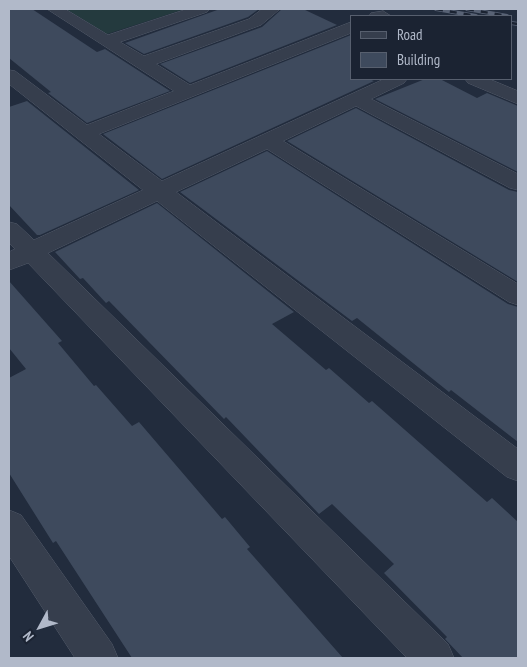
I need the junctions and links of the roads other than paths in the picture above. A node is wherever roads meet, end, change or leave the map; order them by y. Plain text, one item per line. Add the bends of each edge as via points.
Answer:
1 (55, 9) edge
2 (202, 9) edge
3 (272, 9) edge
4 (350, 27) edge
5 (106, 41) junction
6 (142, 63) junction
7 (9, 75) edge
8 (396, 80) edge
9 (476, 80) edge
10 (189, 92) junction
11 (356, 98) junction
12 (518, 98) edge
13 (85, 134) junction
14 (267, 140) junction
15 (518, 183) edge
16 (159, 191) junction
17 (9, 229) edge
18 (20, 256) edge
19 (518, 296) edge
20 (518, 468) edge
21 (9, 526) edge
22 (98, 658) edge
23 (434, 658) edge

1 - 5 street
2 - 5 street
3 - 6 street via 255,22
4 - 10 street
5 - 6 street
6 - 10 street
7 - 13 street
8 - 11 street
9 - 12 street
10 - 13 street
11 - 14 street
11 - 15 street
13 - 16 street
14 - 16 street
14 - 19 street
16 - 18 street
16 - 20 street
17 - 18 street
18 - 23 street
21 - 22 street

